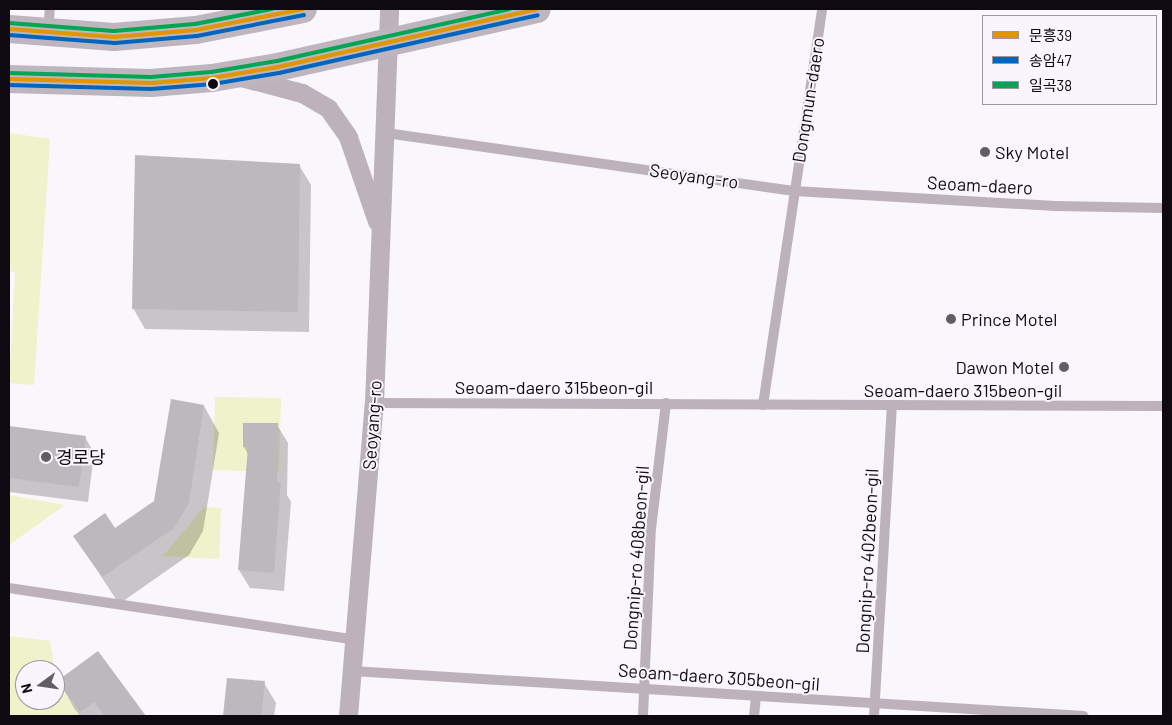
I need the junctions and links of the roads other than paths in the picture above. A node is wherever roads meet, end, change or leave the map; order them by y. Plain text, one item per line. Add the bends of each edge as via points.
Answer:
1 (303, 9) edge
2 (389, 9) edge
3 (537, 9) edge
4 (822, 9) edge
5 (49, 21) edge
6 (9, 29) edge
7 (389, 41) junction
8 (233, 75) junction
9 (9, 78) edge
10 (386, 134) junction
11 (794, 190) junction
12 (1163, 208) edge
13 (381, 233) junction
14 (374, 403) junction
15 (666, 404) junction
16 (763, 405) junction
17 (1163, 406) edge
18 (892, 407) junction
19 (9, 588) edge
20 (355, 640) junction
21 (352, 671) junction
22 (644, 688) junction
23 (756, 696) junction
24 (875, 703) junction
25 (997, 714) edge
26 (348, 716) edge
27 (643, 716) edge
28 (754, 716) edge
29 (874, 716) edge
30 (1084, 716) edge

1 - 5 main road via 244,22 114,37
2 - 7 street, Seoyang-ro
3 - 7 main road
4 - 11 lane, Dongmun-daero
5 - 6 main road
7 - 8 main road
7 - 10 street, Seoyang-ro
8 - 9 main road via 151,83
8 - 13 street via 302,93 328,108 348,137
10 - 11 lane, Seoyang-ro
10 - 13 street, Seoyang-ro
11 - 12 lane, Seoam-daero via 1047,206
11 - 16 lane
13 - 14 street, Seoyang-ro
14 - 15 lane, Seoam-daero 315beon-gil
14 - 20 street, Seoyang-ro
15 - 16 lane, Seoam-daero 315beon-gil
15 - 22 lane, Dongnip-ro 408beon-gil via 651,529
16 - 18 lane, Seoam-daero 315beon-gil
17 - 18 lane, Seoam-daero 315beon-gil
18 - 24 lane, Dongnip-ro 402beon-gil
19 - 20 lane
20 - 21 street, Seoyang-ro
21 - 22 lane, Seoam-daero 305beon-gil
21 - 26 street, Seoyang-ro
22 - 23 lane, Seoam-daero 305beon-gil
22 - 27 lane, Dongnip-ro 408beon-gil
23 - 24 lane, Seoam-daero 305beon-gil
23 - 28 lane
24 - 25 lane, Seoam-daero 305beon-gil
24 - 29 lane, Dongnip-ro 402beon-gil
25 - 30 lane, Seoam-daero 305beon-gil

